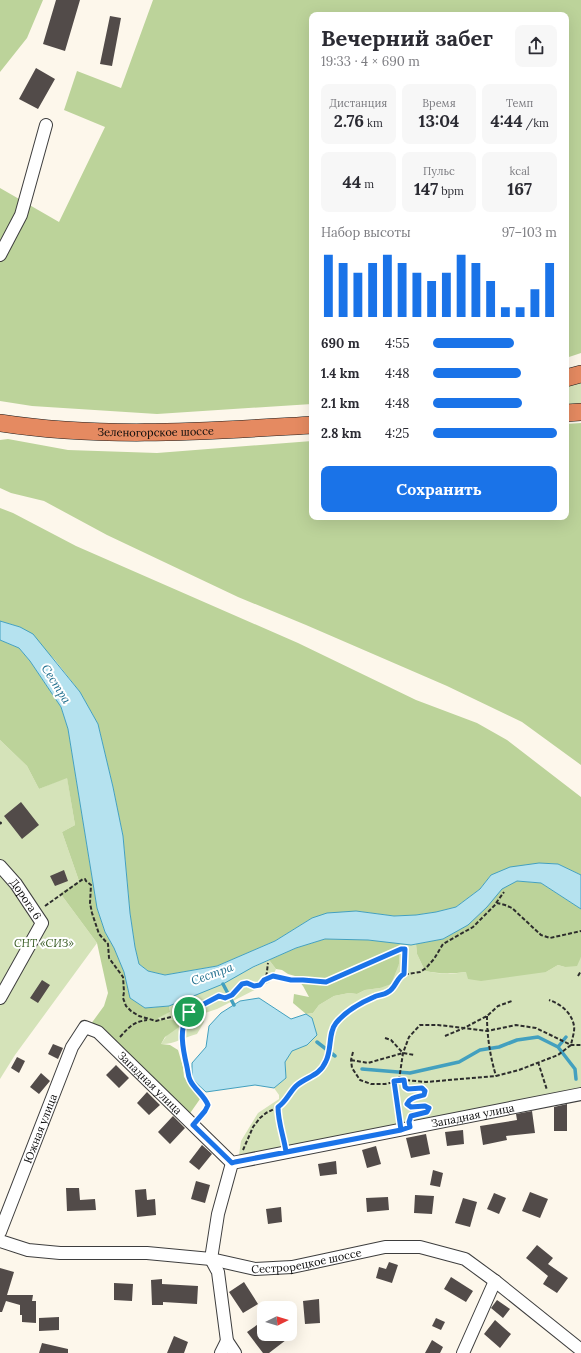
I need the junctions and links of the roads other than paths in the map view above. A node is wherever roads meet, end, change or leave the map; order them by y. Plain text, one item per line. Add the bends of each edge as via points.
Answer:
1 (46, 125) dead end
2 (0, 255) edge
3 (581, 374) edge
4 (569, 377) edge
5 (581, 412) edge
6 (569, 413) edge
7 (0, 422) edge
8 (309, 425) edge
9 (0, 866) edge
10 (0, 998) edge
11 (85, 1027) joint
12 (581, 1094) edge
13 (237, 1162) junction
14 (0, 1232) edge
15 (0, 1241) edge
16 (211, 1259) junction
17 (495, 1281) junction
18 (227, 1341) junction
19 (581, 1350) edge
20 (221, 1353) edge
21 (235, 1353) edge
22 (463, 1353) edge

1 - 2 street via 21,215
3 - 4 highway
5 - 6 highway
7 - 8 highway, Зеленогорское шоссе via 122,432 191,432
9 - 10 street, Дорога 6 via 16,884 42,923
11 - 13 street, Западная улица via 98,1032 193,1125
11 - 14 street, Южная улица via 72,1047
12 - 13 street, Западная улица
13 - 16 street via 218,1214
15 - 16 street, Сестрорецкое шоссе via 28,1250 60,1253 147,1253
16 - 17 street, Сестрорецкое шоссе via 255,1269 292,1267 385,1247 420,1247 465,1260
16 - 18 street via 218,1272
17 - 19 street, Сестрорецкое шоссе
17 - 22 street
18 - 20 street
18 - 21 street

